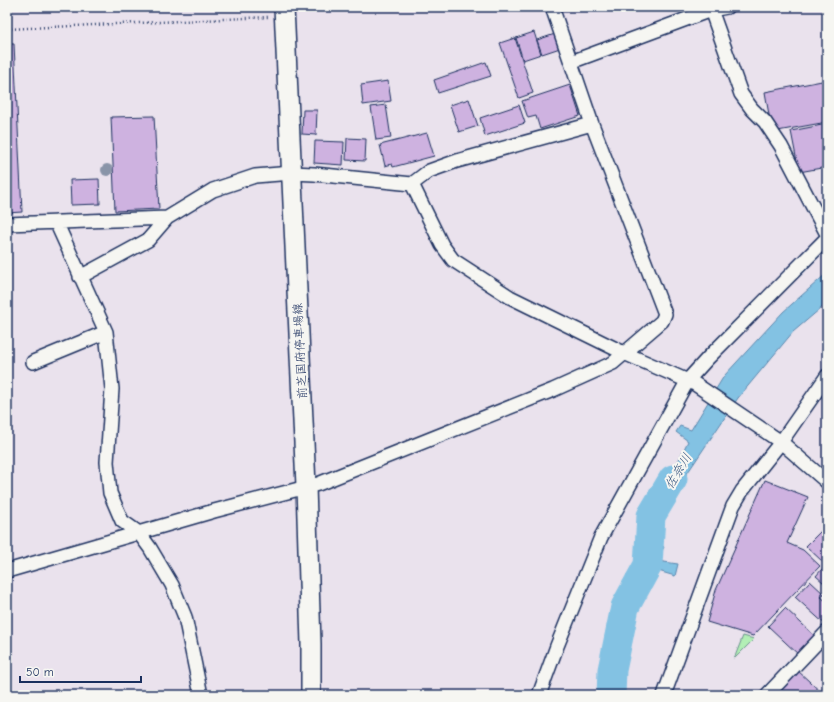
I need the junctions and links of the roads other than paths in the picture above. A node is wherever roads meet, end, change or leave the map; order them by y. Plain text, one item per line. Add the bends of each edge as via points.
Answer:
1 (552, 7) edge
2 (726, 7) edge
3 (710, 9) edge
4 (284, 12) edge
5 (571, 62) junction
6 (592, 124) junction
7 (292, 173) junction
8 (412, 184) junction
9 (167, 218) junction
10 (56, 222) junction
11 (7, 224) edge
12 (827, 234) edge
13 (827, 238) edge
14 (80, 277) junction
15 (106, 332) junction
16 (624, 353) junction
17 (33, 362) dead end
18 (827, 376) edge
19 (692, 382) junction
20 (776, 439) junction
21 (827, 482) edge
22 (306, 486) junction
23 (139, 533) junction
24 (7, 571) edge
25 (827, 632) edge
26 (201, 695) edge
27 (311, 695) edge
28 (539, 695) edge
29 (664, 695) edge
30 (767, 695) edge

1 - 5 street
2 - 3 street
3 - 5 street
3 - 12 street via 741,94 781,146
4 - 7 main road, 前芝国府停車場線
5 - 6 street
6 - 8 street via 457,161 429,171
6 - 16 street via 665,314 662,321
7 - 8 street
7 - 9 street via 255,176 213,190
7 - 22 main road, 前芝国府停車場線
8 - 16 street via 442,245 453,260 510,297
9 - 10 street
9 - 14 street via 148,240
10 - 11 street
10 - 14 street
13 - 19 street via 714,352
14 - 15 street
15 - 17 street
15 - 23 street via 112,389 107,462 110,493 122,521
16 - 19 street
16 - 22 street via 613,363 553,390 318,484
18 - 20 street
19 - 20 street
19 - 28 street via 601,537
20 - 21 street
20 - 29 street via 733,506
22 - 23 street
22 - 27 main road, 前芝国府停車場線
23 - 24 street
23 - 26 street via 172,585 185,618
25 - 30 street

